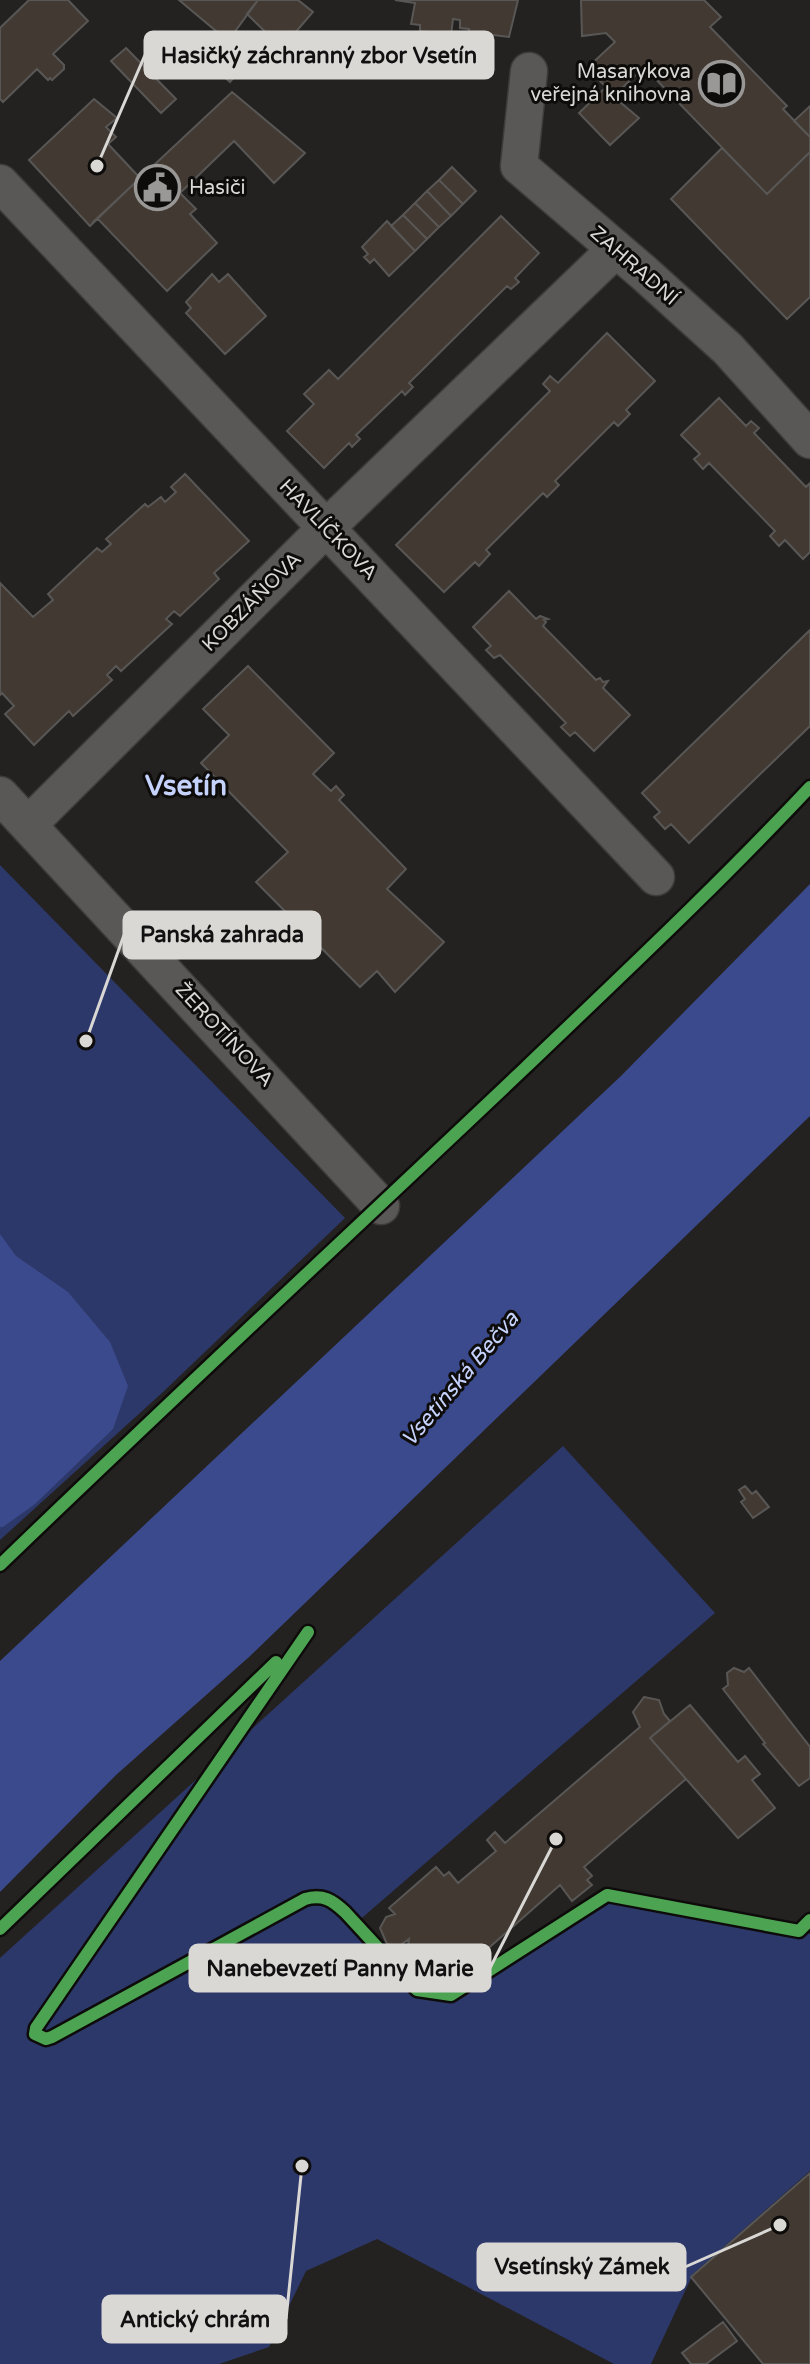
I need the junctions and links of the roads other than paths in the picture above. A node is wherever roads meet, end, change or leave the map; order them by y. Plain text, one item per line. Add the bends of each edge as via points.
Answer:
1 (529, 71) dead end
2 (0, 183) edge
3 (616, 249) junction
4 (810, 440) edge
5 (326, 528) junction
6 (0, 795) edge
7 (29, 824) junction
8 (656, 877) dead end
9 (381, 1206) dead end

1 - 3 street, ZAHRADNÍ via 519,166
2 - 5 street, HAVLÍČKOVA
3 - 4 street, ZAHRADNÍ via 728,349
3 - 5 street, KOBZÁŇOVA
5 - 7 street, KOBZÁŇOVA
5 - 8 street, HAVLÍČKOVA
6 - 7 street, ŽEROTÍNOVA
7 - 9 street, ŽEROTÍNOVA

